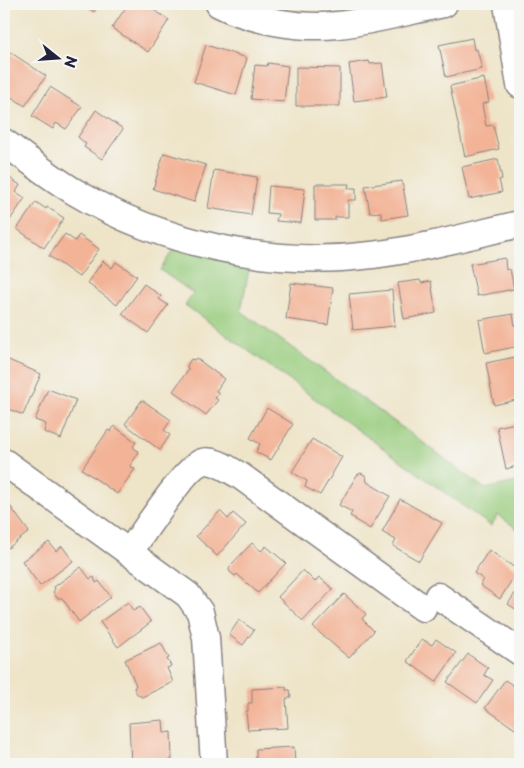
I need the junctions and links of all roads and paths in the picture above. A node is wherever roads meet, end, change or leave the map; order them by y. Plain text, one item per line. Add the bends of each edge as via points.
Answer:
1 (218, 4) edge
2 (444, 4) edge
3 (507, 4) edge
4 (520, 85) edge
5 (4, 142) edge
6 (520, 224) edge
7 (4, 462) edge
8 (129, 553) junction
9 (520, 652) edge
10 (214, 764) edge

1 - 2 street via 260,19 328,25
3 - 4 street
5 - 6 street via 51,177 101,206 151,228 233,251 307,258 372,256
7 - 8 street
8 - 9 street via 188,472 202,462 210,462 238,475 430,602
8 - 10 street via 188,595 200,612 206,638

